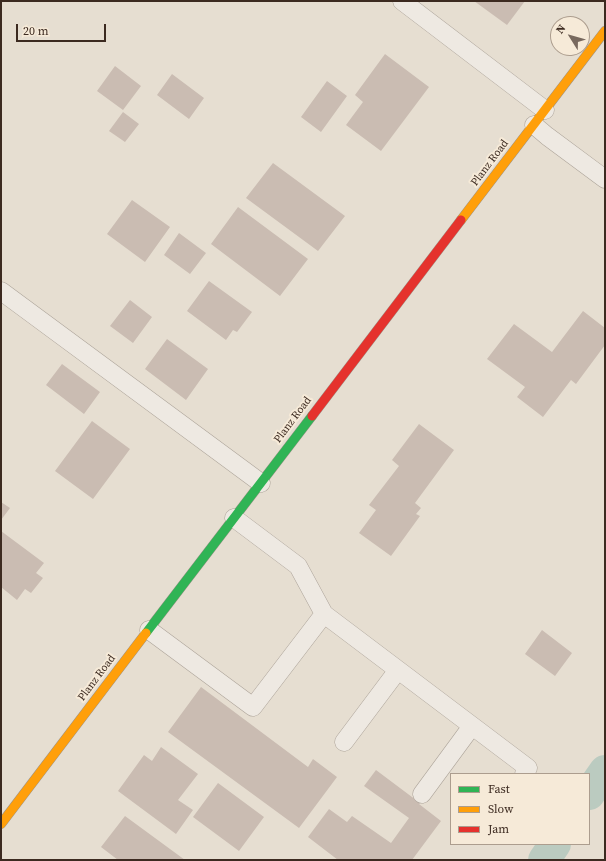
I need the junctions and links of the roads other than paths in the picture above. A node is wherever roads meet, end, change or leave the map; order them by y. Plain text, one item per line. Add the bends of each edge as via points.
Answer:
1 (402, 1) edge
2 (605, 31) edge
3 (545, 110) junction
4 (534, 125) junction
5 (605, 180) edge
6 (1, 291) edge
7 (261, 483) junction
8 (234, 518) junction
9 (324, 614) junction
10 (149, 630) junction
11 (398, 670) junction
12 (472, 726) junction
13 (344, 742) dead end
14 (525, 773) edge
15 (422, 794) dead end
16 (1, 824) edge

1 - 3 lane
2 - 3 street, Planz Road
3 - 4 street, Planz Road
4 - 5 lane
4 - 7 street, Planz Road
6 - 7 lane
7 - 8 street, Planz Road
8 - 9 lane via 298,566
8 - 10 street, Planz Road
9 - 10 lane via 253,707
9 - 11 lane
10 - 16 street, Planz Road
11 - 12 lane
11 - 13 lane
12 - 14 lane via 528,768
12 - 15 lane

